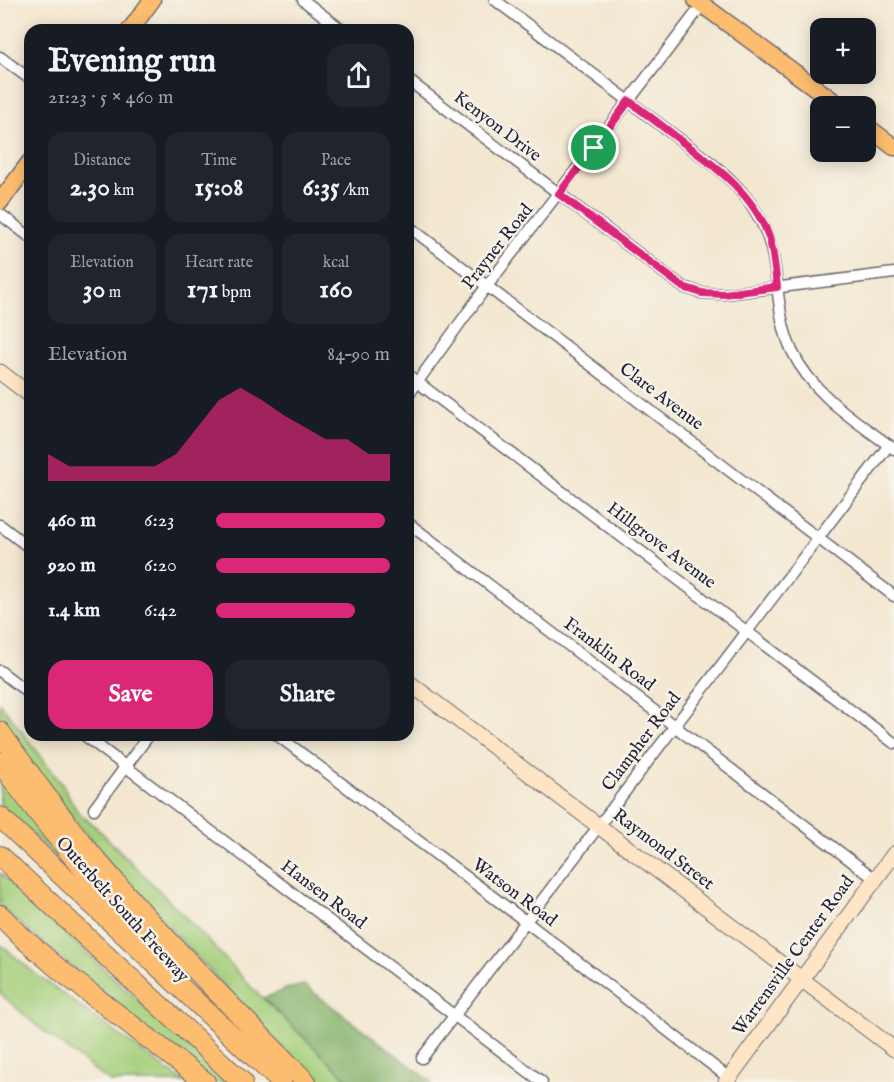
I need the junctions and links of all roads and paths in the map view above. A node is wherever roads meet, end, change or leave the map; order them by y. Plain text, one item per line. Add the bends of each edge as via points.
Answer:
1 (152, 0) edge
2 (303, 0) edge
3 (495, 0) edge
4 (699, 3) edge
5 (139, 24) edge
6 (334, 24) edge
7 (0, 57) edge
8 (24, 75) edge
9 (414, 85) edge
10 (826, 96) edge
11 (629, 101) junction
12 (876, 134) edge
13 (894, 147) edge
14 (24, 170) edge
15 (559, 194) junction
16 (0, 201) edge
17 (0, 214) edge
18 (414, 230) edge
19 (24, 232) edge
20 (894, 273) edge
21 (488, 286) junction
22 (777, 287) junction
23 (0, 372) edge
24 (414, 380) edge
25 (417, 383) junction
26 (414, 387) edge
27 (24, 390) edge
28 (891, 447) edge
29 (0, 525) edge
30 (414, 528) edge
31 (818, 538) junction
32 (24, 543) edge
33 (894, 596) edge
34 (747, 631) junction
35 (0, 671) edge
36 (414, 687) edge
37 (24, 689) edge
38 (674, 726) junction
39 (0, 732) edge
40 (92, 741) edge
41 (144, 741) edge
42 (286, 741) edge
43 (894, 743) edge
44 (0, 762) edge
45 (125, 766) junction
46 (94, 809) dead end
47 (0, 817) edge
48 (599, 826) junction
49 (894, 854) edge
50 (0, 856) edge
51 (875, 879) junction
52 (0, 915) edge
53 (525, 921) junction
54 (0, 934) edge
55 (801, 980) junction
56 (454, 1016) junction
57 (126, 1021) junction
58 (894, 1049) edge
59 (250, 1053) junction
60 (422, 1058) dead end
61 (728, 1080) edge
62 (205, 1082) edge
63 (242, 1082) edge
64 (281, 1082) edge
65 (306, 1082) edge
66 (542, 1082) edge

1 - 5 main road
2 - 6 street
3 - 11 street
4 - 10 main road
4 - 11 street, Prayner Road
7 - 8 street
9 - 15 street, Kenyon Drive
11 - 15 street, Prayner Road
11 - 22 street via 741,189 768,236
12 - 13 main road
14 - 16 main road
15 - 21 street, Prayner Road
15 - 22 street, Kenyon Drive via 683,287 724,294
17 - 19 street
18 - 21 street, Clare Avenue
20 - 22 street, Kenyon Drive
21 - 25 street, Prayner Road
21 - 31 street, Clare Avenue
22 - 28 street via 786,334 809,378 832,402
23 - 27 street
24 - 25 street, Hillgrove Avenue
25 - 26 street, Prayner Road
25 - 34 street, Hillgrove Avenue
28 - 31 street, Clampher Road
29 - 32 street
30 - 38 street, Franklin Road
31 - 33 street, Clare Avenue
31 - 34 street, Clampher Road
34 - 38 street, Clampher Road
34 - 43 street, Hillgrove Avenue
35 - 37 street
36 - 48 street, Raymond Street
38 - 48 street, Clampher Road
38 - 51 street, Franklin Road
39 - 65 highway via 113,880
40 - 45 street, Hansen Road
41 - 45 street
42 - 53 street, Watson Road
44 - 59 highway, Outerbelt South Freeway via 86,872
45 - 46 street
45 - 56 street, Hansen Road
47 - 59 highway, Outerbelt South Freeway
48 - 53 street, Clampher Road
48 - 55 street, Raymond Street
49 - 51 street, Warrensville Center Road
50 - 63 highway, Outerbelt South Freeway
51 - 55 street, Warrensville Center Road
52 - 57 highway via 42,955
53 - 56 street, Clampher Road
53 - 61 street, Watson Road
54 - 57 highway via 66,988
55 - 58 street, Raymond Street
55 - 61 street, Warrensville Center Road
56 - 60 street, Clampher Road
56 - 66 street, Hansen Road
57 - 62 highway
59 - 64 highway, Outerbelt South Freeway

